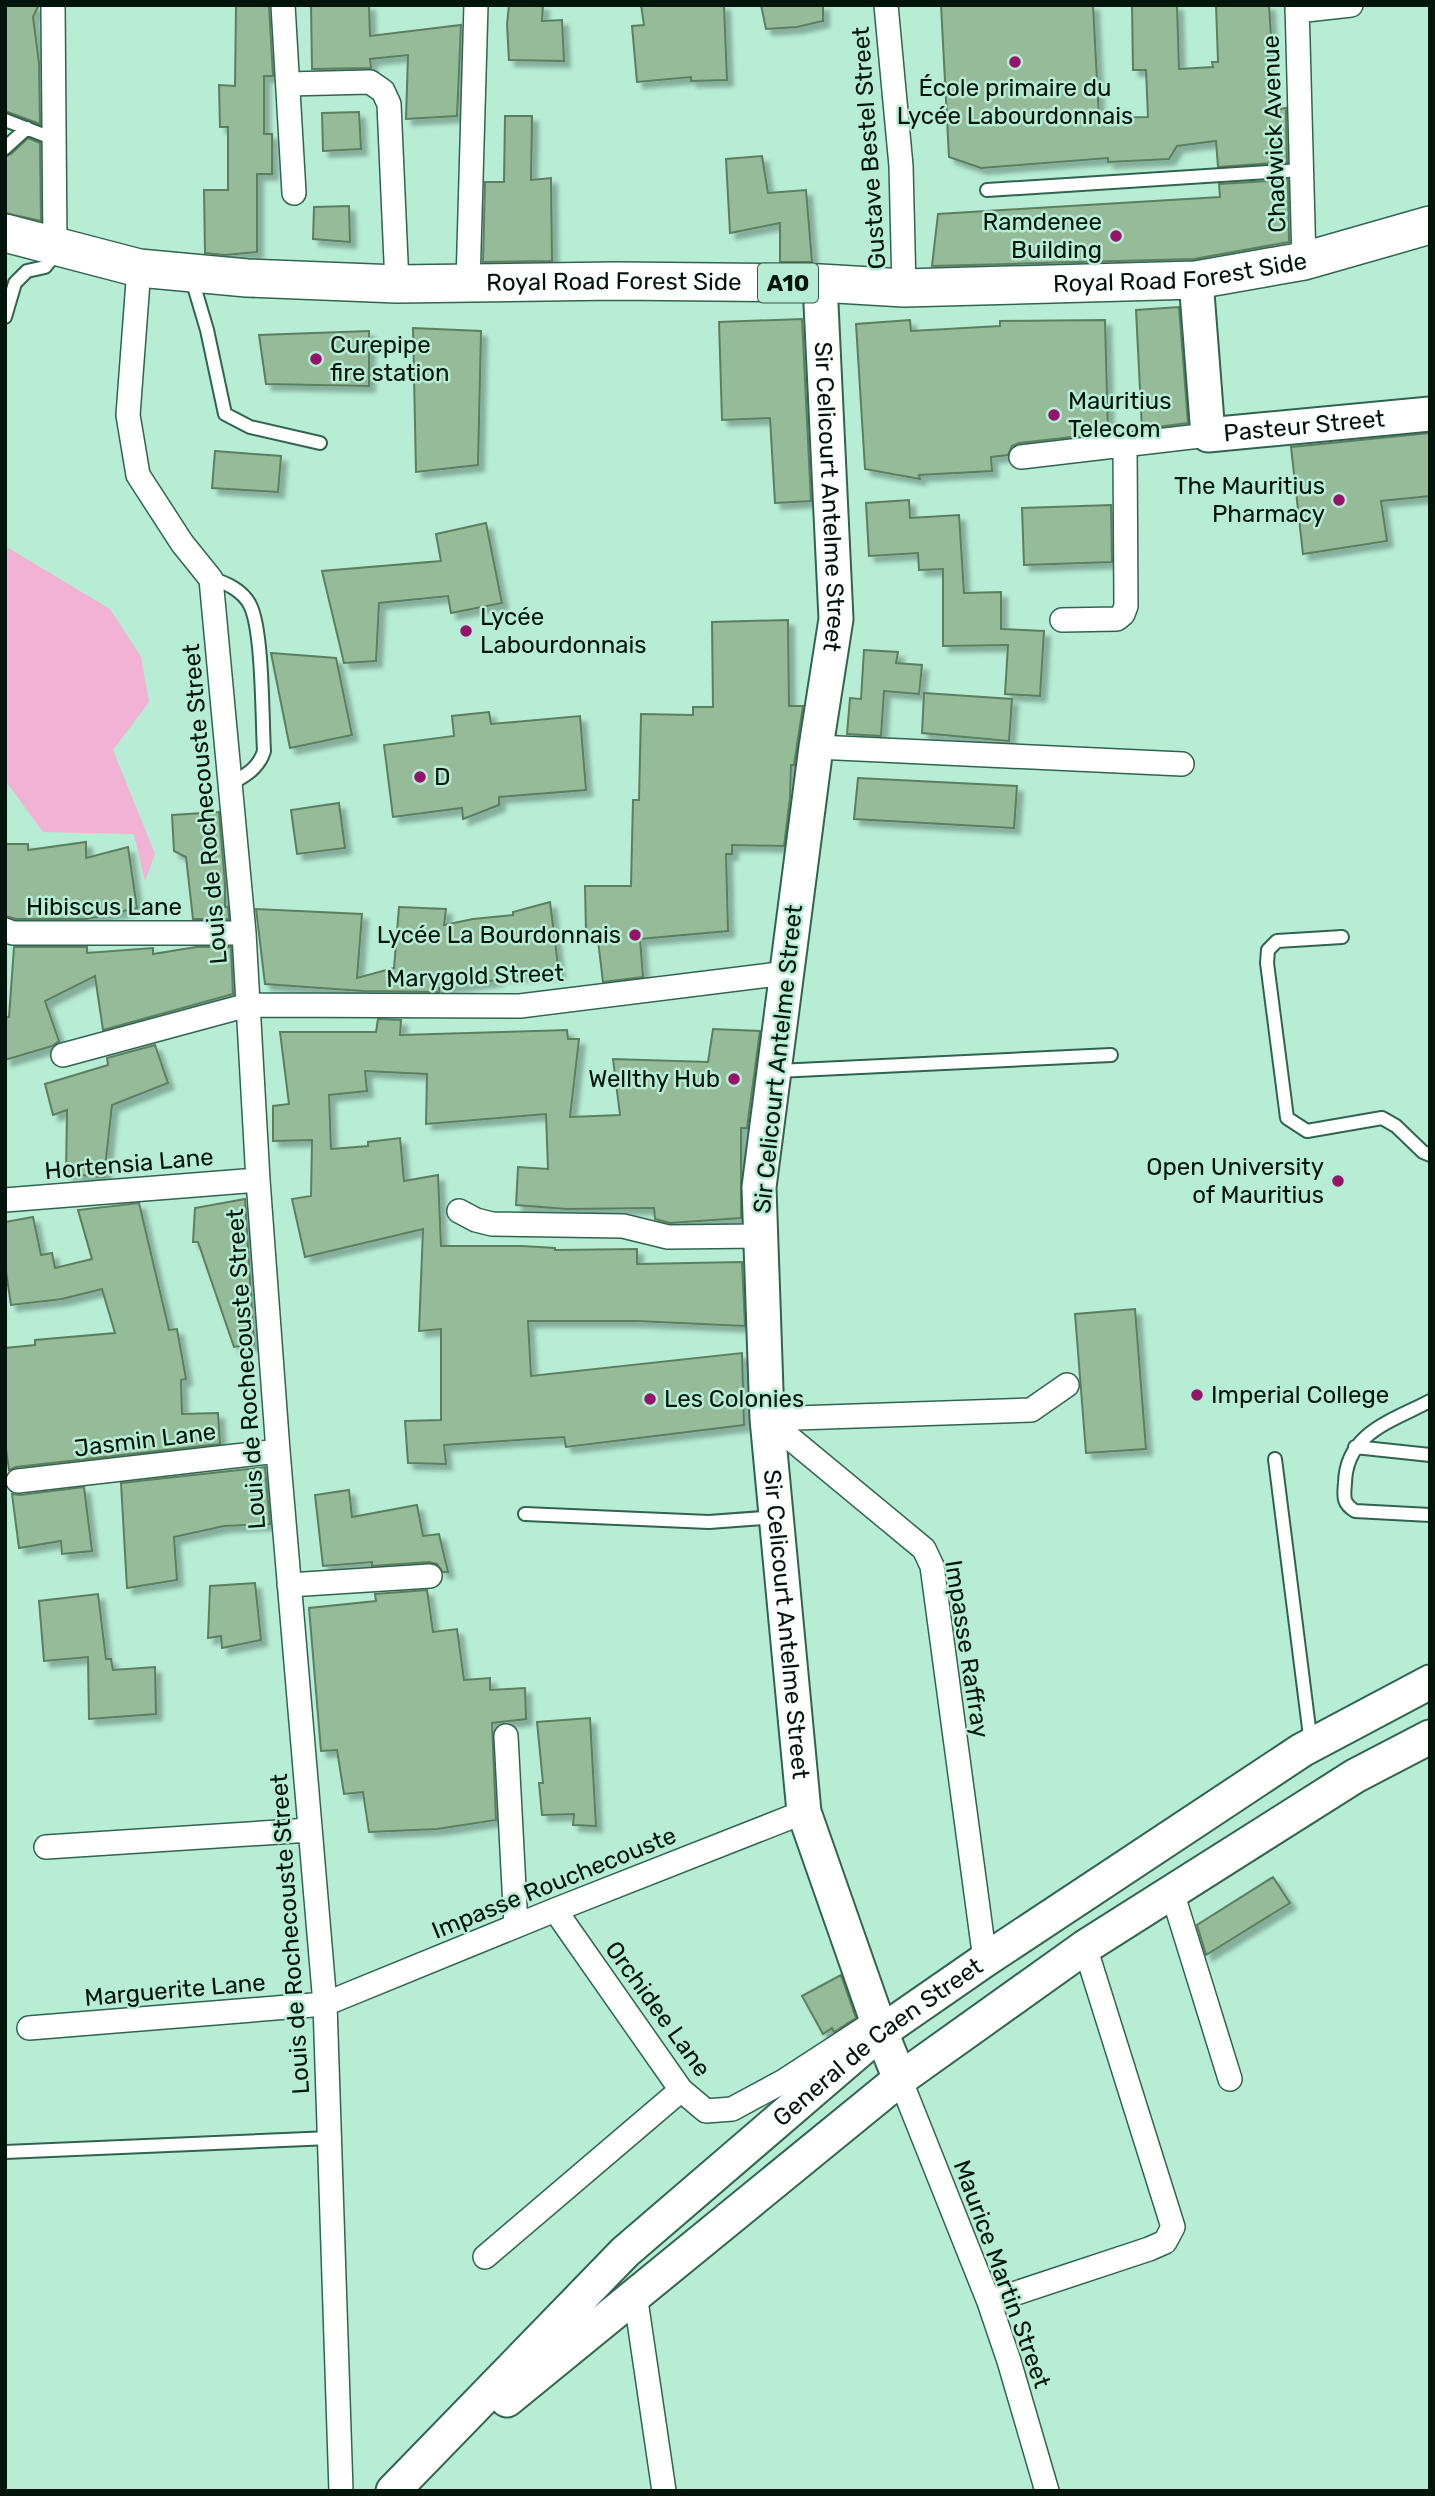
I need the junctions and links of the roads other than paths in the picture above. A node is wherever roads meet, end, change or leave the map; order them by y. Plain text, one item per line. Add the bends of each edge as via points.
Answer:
1 (53, 5) edge
2 (283, 5) edge
3 (476, 5) edge
4 (886, 5) edge
5 (1351, 5) edge
6 (1297, 8) edge
7 (288, 84) junction
8 (5, 120) edge
9 (27, 128) junction
10 (54, 139) junction
11 (5, 148) edge
12 (1301, 170) junction
13 (987, 190) dead end
14 (294, 193) dead end
15 (1430, 225) edge
16 (5, 233) edge
17 (57, 247) junction
18 (1304, 261) junction
19 (139, 268) junction
20 (190, 273) junction
21 (1196, 281) junction
22 (468, 283) junction
23 (397, 284) junction
24 (820, 284) junction
25 (904, 288) junction
26 (5, 317) edge
27 (1430, 414) edge
28 (1208, 435) junction
29 (320, 443) dead end
30 (1125, 445) junction
31 (1021, 457) dead end
32 (211, 579) junction
33 (1062, 620) dead end
34 (816, 747) junction
35 (1182, 764) dead end
36 (230, 784) junction
37 (5, 930) edge
38 (244, 933) junction
39 (1342, 937) dead end
40 (786, 973) junction
41 (248, 1004) junction
42 (63, 1055) dead end
43 (1111, 1055) dead end
44 (773, 1072) junction
45 (1430, 1154) edge
46 (258, 1180) junction
47 (5, 1200) edge
48 (459, 1211) dead end
49 (759, 1236) junction
50 (1067, 1385) dead end
51 (1430, 1401) edge
52 (767, 1419) junction
53 (1354, 1447) junction
54 (278, 1451) junction
55 (1430, 1455) edge
56 (1275, 1460) dead end
57 (18, 1481) dead end
58 (525, 1514) dead end
59 (1430, 1515) edge
60 (776, 1517) junction
61 (430, 1576) dead end
62 (289, 1585) junction
63 (1430, 1682) edge
64 (506, 1736) dead end
65 (1430, 1737) edge
66 (1311, 1745) junction
67 (804, 1812) junction
68 (310, 1830) junction
69 (47, 1847) dead end
70 (1172, 1892) junction
71 (555, 1910) junction
72 (516, 1926) junction
73 (1085, 1947) junction
74 (985, 1961) junction
75 (325, 2004) junction
76 (880, 2026) junction
77 (29, 2028) dead end
78 (900, 2079) junction
79 (1230, 2079) dead end
80 (681, 2090) junction
81 (330, 2138) junction
82 (5, 2152) edge
83 (485, 2258) dead end
84 (635, 2294) junction
85 (989, 2302) junction
86 (341, 2491) edge
87 (395, 2491) edge
88 (664, 2491) edge
89 (1047, 2491) edge

1 - 10 street
2 - 7 street
3 - 22 street
4 - 25 street, Gustave Bestel Street via 901,166
5 - 6 street
6 - 12 street, Chadwick Avenue
7 - 14 street
7 - 23 street via 370,82 383,91 389,104
8 - 9 lane
9 - 10 lane
9 - 11 lane
10 - 17 street
12 - 13 lane
12 - 18 street, Chadwick Avenue
15 - 18 main road, Royal Road Forest Side / A10
16 - 17 main road, Royal Road Forest Side / A10
17 - 19 main road, Royal Road Forest Side / A10
17 - 26 lane via 45,267 27,271 15,283
18 - 21 main road, Royal Road Forest Side / A10
19 - 20 main road, Royal Road Forest Side / A10
19 - 32 street via 128,415 138,475
20 - 23 main road, Royal Road Forest Side / A10
20 - 29 lane via 225,414 250,427
21 - 25 main road, Royal Road Forest Side / A10
21 - 28 street, Pasteur Street
22 - 23 main road, Royal Road Forest Side / A10
22 - 24 main road, Royal Road Forest Side / A10
24 - 25 main road, Royal Road Forest Side / A10
24 - 34 street, Sir Celicourt Antelme Street via 835,619
27 - 28 street, Pasteur Street
28 - 30 street
30 - 31 street
30 - 33 street via 1126,606 1116,619
32 - 36 street, Louis de Rochecouste Street
32 - 36 lane via 233,587 250,604 257,630 264,751 248,774
34 - 35 street
34 - 40 street, Sir Celicourt Antelme Street
36 - 38 street, Louis de Rochecouste Street
37 - 38 street, Hibiscus Lane
38 - 41 street, Louis de Rochecouste Street
39 - 45 lane via 1277,941 1268,950 1287,1118 1307,1131 1382,1118
40 - 41 street, Marygold Street via 520,1006
40 - 44 street, Sir Celicourt Antelme Street
41 - 42 street, Marygold Street
41 - 46 street, Louis de Rochecouste Street
43 - 44 lane
44 - 49 street, Sir Celicourt Antelme Street via 759,1187
46 - 47 street, Hortensia Lane
46 - 54 street, Louis de Rochecouste Street
48 - 49 street via 492,1224 623,1226 668,1237
49 - 52 street, Sir Celicourt Antelme Street
50 - 52 street via 1031,1410
51 - 53 lane via 1365,1435
52 - 60 street, Sir Celicourt Antelme Street
52 - 74 street, Impasse Raffray via 924,1549 932,1566
53 - 55 lane
53 - 59 lane via 1345,1469 1347,1506 1355,1511
54 - 57 street, Jasmin Lane
54 - 62 street, Louis de Rochecouste Street
56 - 66 lane
58 - 60 lane via 709,1522
60 - 67 street, Sir Celicourt Antelme Street
61 - 62 street
62 - 68 street, Louis de Rochecouste Street
63 - 66 street, General de Caen Street
64 - 72 street
65 - 70 street, General de Caen Street via 1355,1776
66 - 74 street, General de Caen Street
67 - 71 street, Impasse Rouchecouste
67 - 76 street, Sir Celicourt Antelme Street
68 - 69 street
68 - 75 street, Louis de Rochecouste Street
70 - 73 street, General de Caen Street
70 - 79 street
71 - 72 street, Impasse Rouchecouste
71 - 80 street, Orchidee Lane
72 - 75 street, Impasse Rouchecouste
73 - 78 street, General de Caen Street
73 - 85 street via 1173,2227 1165,2242 1149,2249
74 - 76 street, General de Caen Street
75 - 77 street, Marguerite Lane
75 - 81 street, Louis de Rochecouste Street
76 - 78 street, Sir Celicourt Antelme Street
76 - 80 street, Orchidee Lane via 732,2109 706,2111
76 - 87 street, General de Caen Street via 625,2252
78 - 84 street, General de Caen Street
78 - 85 street, Maurice Martin Street
80 - 83 street
81 - 82 lane
81 - 86 street, Louis de Rochecouste Street
84 - 87 street, General de Caen Street
84 - 88 street
85 - 89 street, Maurice Martin Street

